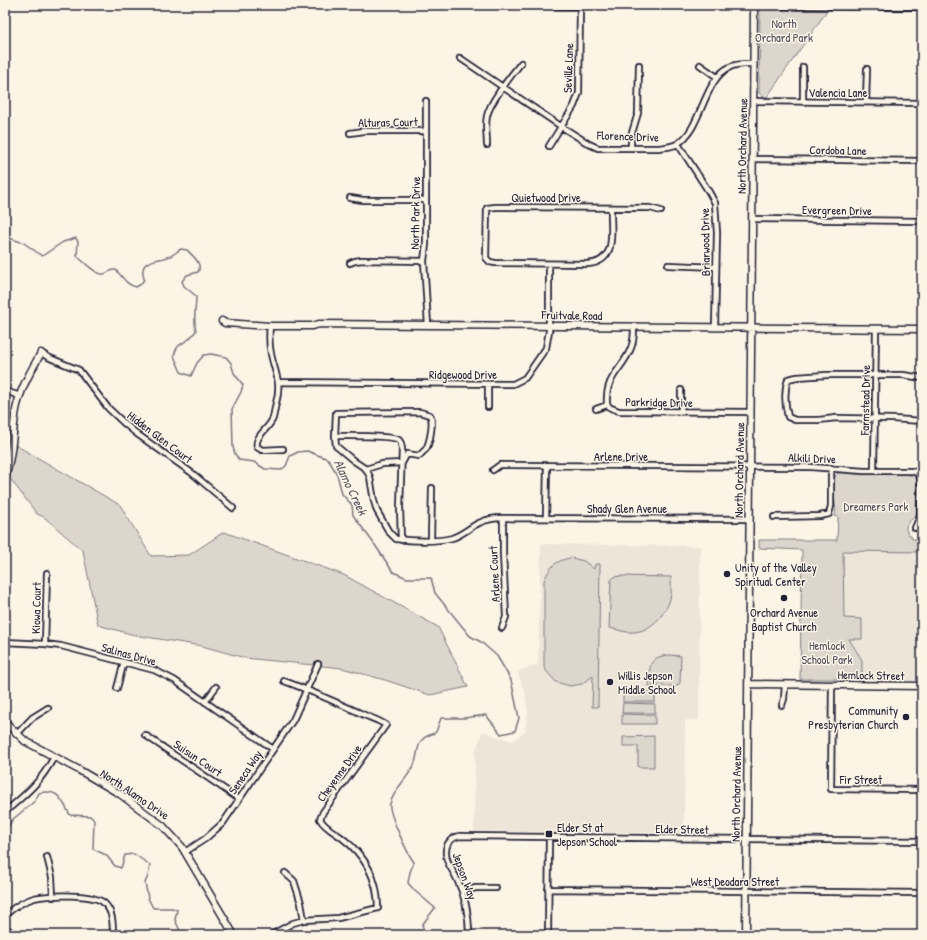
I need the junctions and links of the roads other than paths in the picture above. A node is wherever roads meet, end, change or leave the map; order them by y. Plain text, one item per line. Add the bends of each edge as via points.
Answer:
1 (514, 5) edge
2 (580, 5) edge
3 (716, 5) edge
4 (754, 5) edge
5 (901, 6) edge
6 (922, 7) edge
7 (460, 58) dead end
8 (521, 63) dead end
9 (754, 64) junction
10 (639, 65) dead end
11 (700, 65) dead end
12 (803, 67) dead end
13 (867, 69) dead end
14 (717, 77) junction
15 (503, 87) junction
16 (426, 101) dead end
17 (754, 101) junction
18 (803, 102) junction
19 (866, 102) junction
20 (922, 103) edge
21 (562, 127) junction
22 (426, 131) junction
23 (350, 133) dead end
24 (678, 144) junction
25 (487, 145) dead end
26 (549, 146) dead end
27 (630, 148) junction
28 (753, 160) junction
29 (922, 161) edge
30 (350, 198) dead end
31 (425, 200) junction
32 (611, 208) junction
33 (661, 211) dead end
34 (753, 219) junction
35 (922, 221) edge
36 (424, 261) junction
37 (350, 264) dead end
38 (549, 264) junction
39 (668, 265) dead end
40 (716, 267) junction
41 (222, 321) dead end
42 (428, 325) junction
43 (548, 325) junction
44 (270, 326) junction
45 (634, 326) junction
46 (715, 327) junction
47 (752, 328) junction
48 (876, 329) junction
49 (922, 329) edge
50 (41, 353) joint
51 (875, 375) junction
52 (922, 378) edge
53 (279, 382) junction
54 (488, 384) junction
55 (681, 390) dead end
56 (5, 391) edge
57 (20, 396) junction
58 (607, 405) junction
59 (488, 407) dead end
60 (596, 409) dead end
61 (681, 412) junction
62 (751, 412) junction
63 (875, 418) junction
64 (922, 421) edge
65 (335, 436) junction
66 (283, 449) dead end
67 (402, 463) junction
68 (547, 466) junction
69 (750, 467) junction
70 (831, 468) junction
71 (366, 469) junction
72 (493, 470) dead end
73 (874, 470) junction
74 (5, 477) edge
75 (432, 488) dead end
76 (233, 508) dead end
77 (774, 517) dead end
78 (503, 518) junction
79 (546, 518) junction
80 (750, 519) junction
81 (915, 528) dead end
82 (401, 540) junction
83 (431, 540) junction
84 (46, 573) dead end
85 (502, 628) dead end
86 (5, 642) edge
87 (44, 644) junction
88 (124, 662) junction
89 (318, 664) dead end
90 (284, 681) dead end
91 (748, 684) junction
92 (785, 685) junction
93 (832, 685) junction
94 (922, 686) edge
95 (216, 687) dead end
96 (117, 688) dead end
97 (307, 690) junction
98 (205, 702) junction
99 (782, 705) dead end
100 (48, 708) dead end
101 (5, 722) edge
102 (17, 734) junction
103 (145, 735) dead end
104 (274, 749) junction
105 (54, 757) junction
106 (922, 790) edge
107 (239, 799) junction
108 (5, 812) edge
109 (549, 837) junction
110 (747, 840) junction
111 (922, 841) edge
112 (446, 848) joint
113 (185, 852) junction
114 (47, 858) dead end
115 (285, 873) dead end
116 (496, 888) dead end
117 (548, 890) junction
118 (462, 891) junction
119 (746, 891) junction
120 (922, 893) edge
121 (53, 897) junction
122 (5, 915) edge
123 (304, 920) junction
124 (5, 927) edge
125 (15, 935) edge
126 (113, 935) edge
127 (131, 935) edge
128 (136, 935) edge
129 (234, 935) edge
130 (271, 935) edge
131 (469, 935) edge
132 (548, 935) edge
133 (746, 935) edge

1 - 2 street
2 - 21 street, Seville Lane via 579,93
3 - 4 street
4 - 5 street
4 - 9 street, North Orchard Avenue
5 - 6 street
7 - 15 street, Florence Drive
8 - 15 street
9 - 14 street via 734,65
9 - 17 street, North Orchard Avenue
10 - 27 street via 638,113 630,136
11 - 14 street
12 - 18 street
13 - 19 street
14 - 24 street via 689,133
15 - 21 street, Florence Drive
15 - 25 street via 487,116
16 - 22 street, North Park Drive
17 - 18 street, Valencia Lane
17 - 28 street, North Orchard Avenue
18 - 19 street, Valencia Lane
19 - 20 street, Valencia Lane
21 - 26 street, Seville Lane
21 - 27 street, Florence Drive via 594,147
22 - 23 street, Alturas Court
22 - 31 street, North Park Drive
24 - 27 street, Florence Drive via 659,148
24 - 40 street, Briarwood Drive via 715,203
28 - 29 street, Cordoba Lane
28 - 34 street, North Orchard Avenue
30 - 31 street
31 - 36 street, North Park Drive
32 - 33 street via 650,208
32 - 38 street, Quietwood Drive via 611,246 605,258 591,264
32 - 38 street, Quietwood Drive via 487,208 488,261
34 - 35 street, Evergreen Drive
34 - 47 street, North Orchard Avenue
36 - 37 street via 362,260
36 - 42 street, North Park Drive
38 - 43 street, Ridgewood Drive
39 - 40 street
40 - 46 street, Briarwood Drive
41 - 44 street, Fruitvale Road
42 - 43 street, Fruitvale Road
42 - 44 street, Fruitvale Road
43 - 45 street, Fruitvale Road
43 - 54 street, Ridgewood Drive via 546,348 525,378 513,384
44 - 53 street via 271,355
45 - 46 street, Fruitvale Road
45 - 58 street via 632,347 608,386
46 - 47 street, Fruitvale Road
47 - 48 street, Fruitvale Road
47 - 62 street, North Orchard Avenue
48 - 49 street, Fruitvale Road
48 - 51 street, Farmstead Drive
50 - 57 street
50 - 76 street, Hidden Glen Court via 79,370 108,408 125,424 192,473
51 - 52 street
51 - 63 street, Farmstead Drive
51 - 63 street via 796,376 788,379 786,410 788,417 795,420
53 - 54 street, Ridgewood Drive
53 - 66 street via 273,419 256,444 257,448 262,450
54 - 59 street
55 - 61 street
56 - 57 street
57 - 74 street
58 - 60 street
58 - 61 street, Parkridge Drive via 619,411
61 - 62 street, Parkridge Drive
62 - 69 street, North Orchard Avenue
63 - 64 street
63 - 73 street, Farmstead Drive
65 - 67 street via 397,439 401,442
65 - 67 street via 336,413 420,412 430,415 432,425 426,449 419,456 407,454
65 - 71 street via 336,446
67 - 71 street via 382,464
67 - 82 street
68 - 69 street, Arlene Drive
68 - 72 street, Arlene Drive via 500,465
68 - 79 street
69 - 70 street, Alkili Drive
69 - 80 street, North Orchard Avenue
70 - 73 street, Alkili Drive
70 - 77 street via 829,514
71 - 82 street via 377,511 389,532
73 - 81 street, Alkili Drive via 918,473 921,480 920,516
75 - 83 street
78 - 79 street, Shady Glen Avenue
78 - 83 street, Shady Glen Avenue via 479,523 451,538
78 - 85 street, Arlene Court via 506,617
79 - 80 street, Shady Glen Avenue
80 - 91 street, North Orchard Avenue
82 - 83 street, Shady Glen Avenue
84 - 87 street, Kiowa Court
86 - 87 street, Salinas Drive
87 - 88 street, Salinas Drive
88 - 96 street
88 - 98 street, Salinas Drive via 162,673
89 - 97 street, Seneca Way
90 - 97 street
91 - 92 street, Hemlock Street
91 - 110 street, North Orchard Avenue
92 - 93 street, Hemlock Street
92 - 99 street
93 - 94 street, Hemlock Street
93 - 106 street, Fir Street via 831,789
95 - 98 street
97 - 104 street, Seneca Way via 293,720
97 - 123 street, Cheyenne Drive via 386,725 320,819 324,825 356,849 370,868 378,908 338,918
98 - 104 street, Salinas Drive
100 - 102 street via 32,718
101 - 102 street, North Alamo Drive
102 - 105 street, North Alamo Drive
103 - 107 street, Suisun Court
104 - 107 street, Seneca Way
105 - 108 street via 38,782
105 - 113 street, North Alamo Drive via 120,794 145,812 169,831
107 - 113 street, Seneca Way via 216,830
109 - 110 street, Elder Street
109 - 112 street, Elder Street via 459,836 450,841
109 - 117 street
110 - 111 street, Elder Street
110 - 119 street, North Orchard Avenue
112 - 118 street, Jepson Way via 447,859
113 - 129 street, North Alamo Drive
114 - 121 street via 52,877
115 - 123 street via 294,881
116 - 118 street
117 - 119 street, West Deodara Street
117 - 132 street
118 - 131 street, Jepson Way
119 - 120 street, West Deodara Street
119 - 133 street, North Orchard Avenue
121 - 122 street via 33,899 13,908
121 - 126 street via 86,896 98,899 111,913
123 - 130 street, Cheyenne Drive via 292,923
124 - 125 street
127 - 128 street

